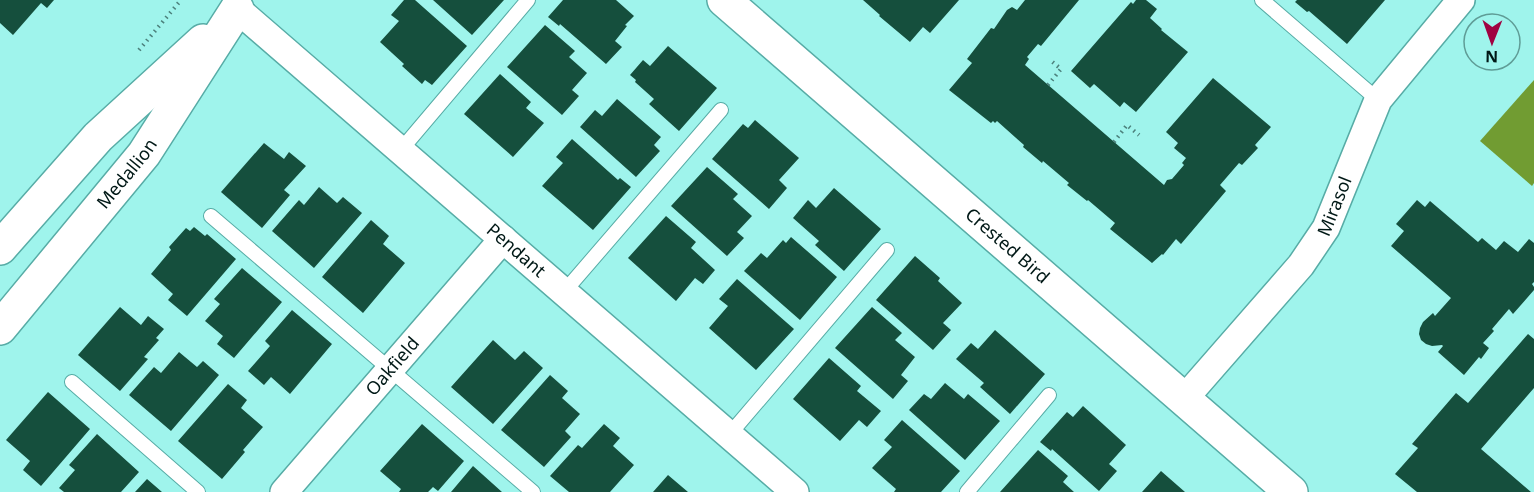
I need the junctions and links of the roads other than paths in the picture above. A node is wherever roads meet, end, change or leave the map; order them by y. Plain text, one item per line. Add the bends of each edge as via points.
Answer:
1 (528, 0) edge
2 (724, 0) edge
3 (1262, 0) edge
4 (1453, 3) edge
5 (241, 5) edge
6 (1378, 100) junction
7 (721, 110) dead end
8 (400, 151) junction
9 (212, 216) dead end
10 (503, 239) junction
11 (0, 248) edge
12 (887, 250) dead end
13 (564, 292) junction
14 (0, 328) edge
15 (390, 369) junction
16 (72, 382) dead end
17 (1049, 395) dead end
18 (1184, 399) junction
19 (729, 435) junction
20 (198, 492) edge
21 (284, 492) edge
22 (533, 492) edge
23 (795, 492) edge
24 (967, 492) edge
25 (1291, 492) edge

1 - 8 lane
2 - 18 street, Crested Bird
3 - 6 lane
4 - 6 street, Mirasol
5 - 8 street, Pendant
5 - 11 street via 98,137
5 - 14 street, Medallion via 144,154
6 - 18 street, Mirasol via 1326,228 1295,273
7 - 13 lane
8 - 10 street, Pendant
9 - 15 lane
10 - 13 street, Pendant
10 - 15 street, Oakfield
12 - 19 lane
13 - 19 street, Pendant
15 - 21 street, Oakfield
15 - 22 lane
16 - 20 lane
17 - 24 lane
18 - 25 street, Crested Bird
19 - 23 street, Pendant

